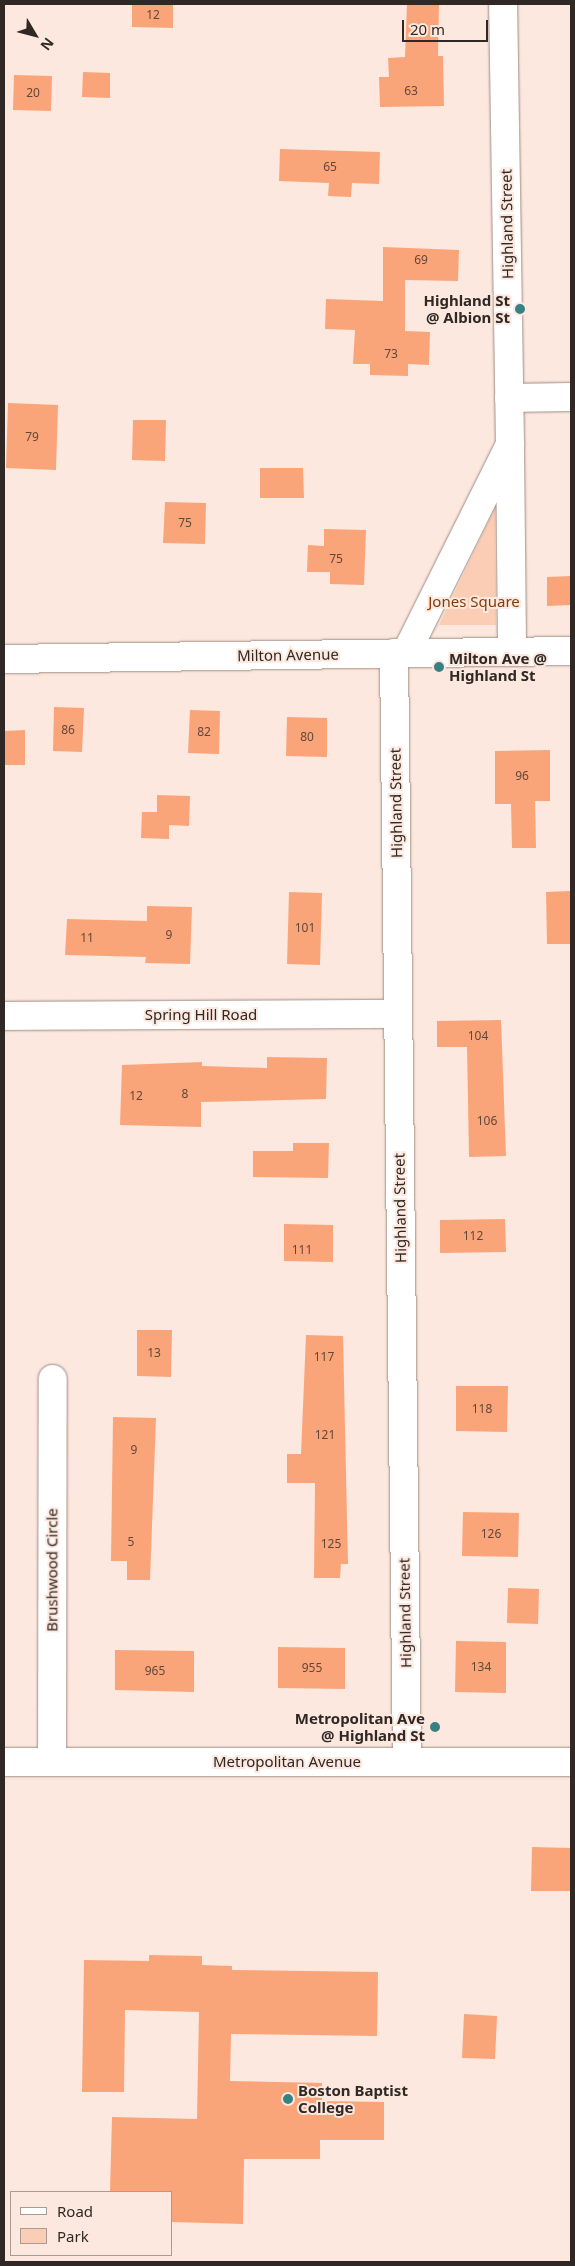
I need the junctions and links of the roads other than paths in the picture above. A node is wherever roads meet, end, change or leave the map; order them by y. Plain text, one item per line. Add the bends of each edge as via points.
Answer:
1 (503, 4) edge
2 (571, 396) edge
3 (509, 398) junction
4 (510, 444) junction
5 (571, 650) edge
6 (512, 652) junction
7 (400, 653) junction
8 (4, 659) edge
9 (398, 1014) junction
10 (4, 1016) edge
11 (53, 1379) dead end
12 (4, 1762) edge
13 (52, 1762) junction
14 (407, 1762) junction
15 (571, 1762) edge

1 - 3 street, Highland Street
2 - 3 street
3 - 4 street, Highland Street
4 - 6 street, Highland Street
4 - 7 street, Highland Street
5 - 6 street, Milton Avenue
6 - 7 street, Milton Avenue
7 - 8 street, Milton Avenue
7 - 9 street, Highland Street
9 - 10 street, Spring Hill Road
9 - 14 street, Highland Street
11 - 13 street, Brushwood Circle
12 - 13 street, Metropolitan Avenue
13 - 14 street, Metropolitan Avenue
14 - 15 street, Metropolitan Avenue

